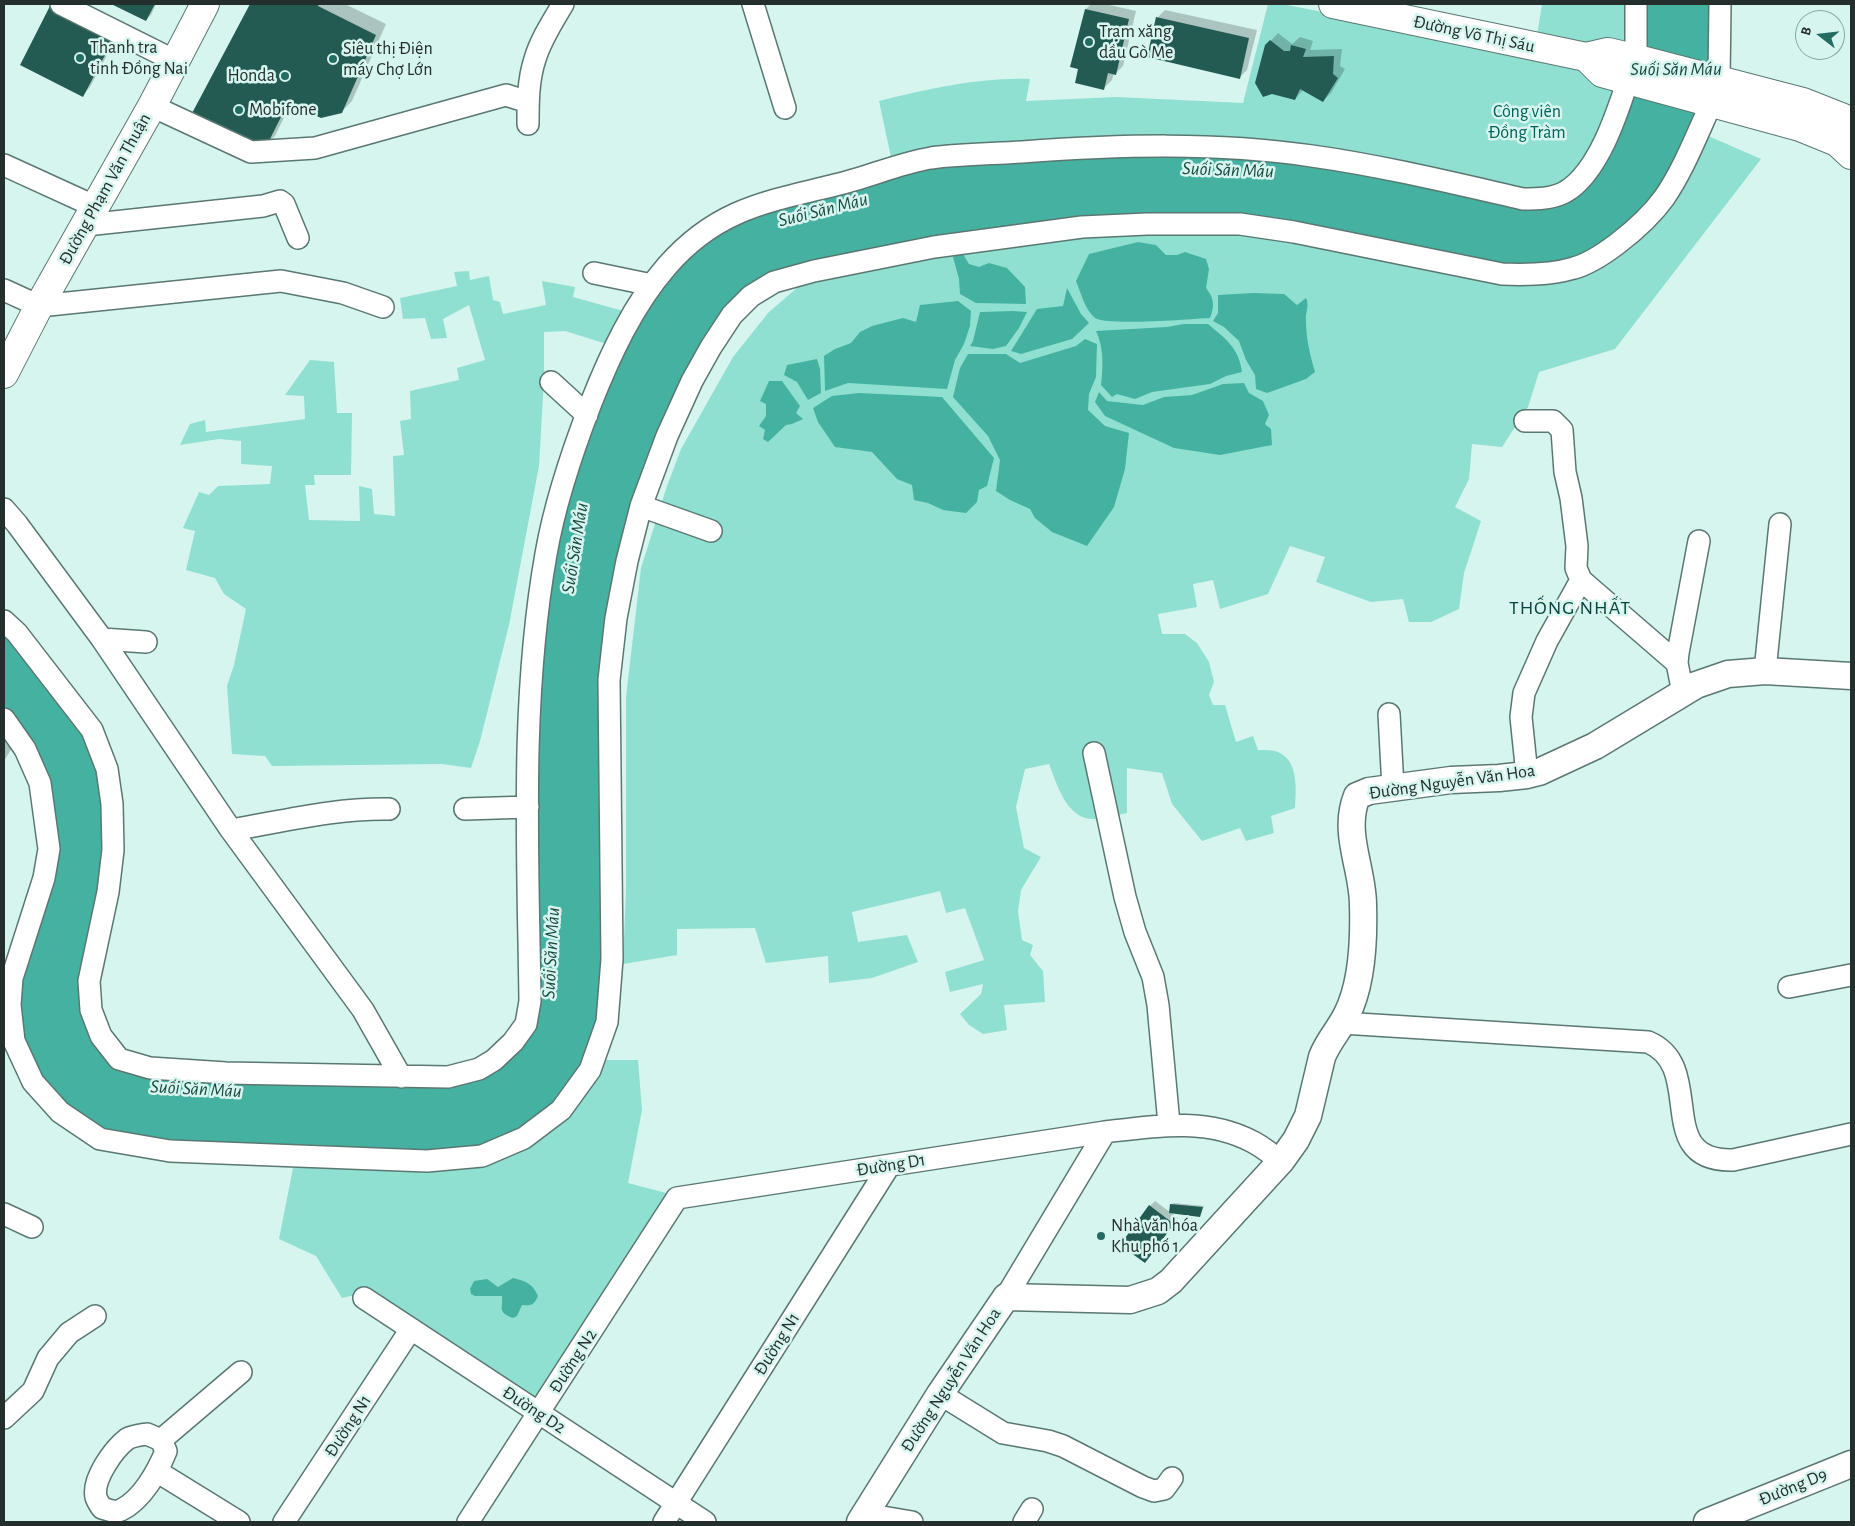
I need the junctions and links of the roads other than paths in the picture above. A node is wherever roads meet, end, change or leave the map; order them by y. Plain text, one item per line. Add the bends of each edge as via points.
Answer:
1 (61, 4) edge
2 (205, 4) edge
3 (563, 4) edge
4 (753, 4) edge
5 (1333, 4) edge
6 (1636, 4) edge
7 (1720, 4) edge
8 (175, 61) junction
9 (1631, 69) junction
10 (1715, 91) junction
11 (528, 102) junction
12 (152, 106) junction
13 (785, 108) dead end
14 (1851, 123) edge
15 (528, 124) dead end
16 (1851, 155) edge
17 (4, 166) edge
18 (91, 216) junction
19 (298, 238) dead end
20 (594, 273) dead end
21 (652, 285) junction
22 (4, 290) edge
23 (39, 306) junction
24 (383, 307) dead end
25 (4, 374) edge
26 (551, 382) dead end
27 (587, 415) junction
28 (1525, 421) dead end
29 (641, 506) junction
30 (4, 509) edge
31 (1780, 524) dead end
32 (710, 531) dead end
33 (1699, 541) dead end
34 (1581, 580) junction
35 (4, 621) edge
36 (102, 639) junction
37 (146, 642) dead end
38 (1678, 663) junction
39 (1765, 671) junction
40 (1851, 676) edge
41 (1682, 693) junction
42 (1390, 714) dead end
43 (4, 719) edge
44 (1094, 753) dead end
45 (1527, 775) junction
46 (1393, 788) junction
47 (528, 807) junction
48 (389, 809) dead end
49 (465, 809) dead end
50 (231, 830) junction
51 (1851, 975) edge
52 (1789, 987) dead end
53 (1342, 1022) junction
54 (401, 1077) junction
55 (1169, 1124) junction
56 (1106, 1132) junction
57 (1851, 1134) edge
58 (1281, 1161) junction
59 (889, 1166) junction
60 (677, 1198) joint
61 (4, 1214) edge
62 (32, 1227) dead end
63 (1006, 1296) junction
64 (364, 1298) dead end
65 (95, 1316) dead end
66 (411, 1330) junction
67 (241, 1372) dead end
68 (940, 1394) junction
69 (539, 1413) junction
70 (4, 1418) edge
71 (161, 1440) junction
72 (1851, 1464) edge
73 (158, 1472) junction
74 (1172, 1478) dead end
75 (676, 1504) junction
76 (862, 1518) edge
77 (239, 1522) edge
78 (284, 1522) edge
79 (468, 1522) edge
80 (664, 1522) edge
81 (705, 1522) edge
82 (912, 1522) edge
83 (1706, 1522) edge

1 - 8 street
2 - 8 main road, Đường Phạm Văn Thuận
3 - 11 street via 535,59
4 - 13 street
5 - 9 main road, Đường Võ Thị Sáu via 1586,57 1602,73
6 - 9 street via 1636,48
7 - 10 street
8 - 12 main road, Đường Phạm Văn Thuận
9 - 10 main road, Đường Võ Thị Sáu
9 - 21 street via 1607,137 1587,170 1572,187 1552,197 1523,199 1308,155 1186,146 1089,148 928,158 740,211 712,226 689,244
10 - 14 main road via 1803,102
10 - 16 main road via 1837,142
10 - 29 street via 1681,169 1663,199 1624,239 1607,252 1574,268 1529,275 1502,274 1240,224 1147,224 1082,227 934,247 774,282 751,296 732,315 711,347 666,436
11 - 12 street via 506,95 315,148 251,152
11 - 15 street
12 - 18 main road, Đường Phạm Văn Thuận
17 - 18 street
18 - 19 street via 244,208 280,201
18 - 23 main road, Đường Phạm Văn Thuận
20 - 21 street
21 - 27 street via 625,328
22 - 23 street
23 - 24 street via 282,281 343,293
23 - 25 main road, Đường Phạm Văn Thuận
26 - 27 street
27 - 47 street via 557,505 546,551 534,636
28 - 34 street via 1553,421 1562,430 1577,546 1576,568
29 - 32 street
29 - 43 street via 616,618 609,680 612,959 607,1022 590,1070 562,1110 524,1138 482,1156 427,1161 170,1151 100,1139 60,1112 33,1082 14,1041 10,1006 12,978 44,878 49,849 40,783 25,749
30 - 36 street
31 - 39 street
33 - 38 street
34 - 38 street
34 - 45 street via 1524,693 1521,717
35 - 54 street via 17,633 92,730 106,769 112,804 113,850 108,892 89,981 91,1010 101,1036 119,1058 150,1068
36 - 37 street
36 - 50 street
38 - 41 street
39 - 40 street, Đường Nguyễn Văn Hoa
39 - 41 street, Đường Nguyễn Văn Hoa via 1728,674
41 - 45 street, Đường Nguyễn Văn Hoa via 1595,746
42 - 46 street
44 - 55 street via 1125,897 1153,977
45 - 46 street, Đường Nguyễn Văn Hoa
46 - 53 street, Đường Nguyễn Văn Hoa via 1357,796 1351,809 1351,830 1363,902 1362,932 1354,995
47 - 49 street
47 - 54 street via 530,1001 526,1024 513,1042 479,1069 448,1078
48 - 50 street via 336,811
50 - 54 street via 363,1010
51 - 52 street
53 - 57 street via 1648,1042 1664,1051 1674,1065 1691,1144 1696,1151 1713,1159 1733,1160
53 - 58 street, Đường Nguyễn Văn Hoa via 1322,1056 1303,1128
55 - 56 street, Đường D1
55 - 58 street, Đường D1 via 1232,1133 1253,1142
56 - 59 street, Đường D1
56 - 63 street
58 - 63 street, Đường Nguyễn Văn Hoa via 1171,1281 1158,1291 1130,1300
59 - 60 street, Đường D1
59 - 75 street, Đường N1
60 - 69 street, Đường N2
61 - 62 street
63 - 68 street, Đường Nguyễn Văn Hoa
64 - 66 street, Đường D2
65 - 70 street via 69,1332 48,1358 33,1391
66 - 69 street, Đường D2
66 - 78 street, Đường N1
67 - 71 street
68 - 74 street via 1003,1433 1048,1440 1154,1491 1164,1489
68 - 76 street, Đường Nguyễn Văn Hoa
69 - 75 street, Đường D2
69 - 79 street, Đường N2
71 - 73 street via 166,1451
71 - 73 street via 146,1434 129,1438 114,1452 104,1468 96,1497 102,1508 120,1511
72 - 83 street, Đường D9
73 - 77 street
75 - 80 street, Đường N1
75 - 81 street, Đường D2
76 - 82 street

